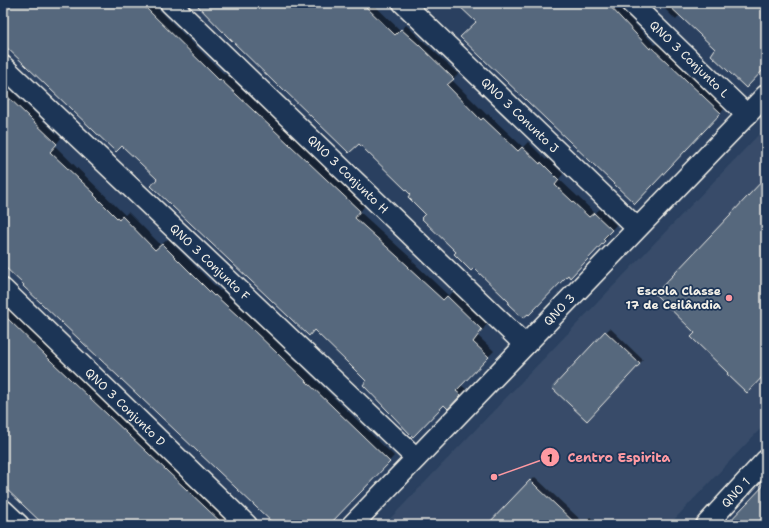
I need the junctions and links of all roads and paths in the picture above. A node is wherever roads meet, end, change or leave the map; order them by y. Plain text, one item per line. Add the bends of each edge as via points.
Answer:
1 (170, 3) edge
2 (403, 3) edge
3 (631, 3) edge
4 (3, 66) edge
5 (766, 95) edge
6 (747, 115) junction
7 (637, 228) junction
8 (3, 289) edge
9 (525, 345) junction
10 (416, 458) junction
11 (766, 460) edge
12 (3, 510) edge
13 (710, 524) edge
14 (19, 525) edge
15 (247, 525) edge
16 (352, 525) edge

1 - 9 street, QNO 3 Conjunto H
2 - 7 street, QNO 3 Conunto J
3 - 6 street, QNO 3 Conjunto L
4 - 10 street, QNO 3 Conjunto F
5 - 6 street, QNO 3
6 - 7 street, QNO 3
7 - 9 street, QNO 3
8 - 15 street, QNO 3 Conjunto D
9 - 10 street, QNO 3
10 - 16 street, QNO 3
11 - 13 street, QNO 1
12 - 14 street

